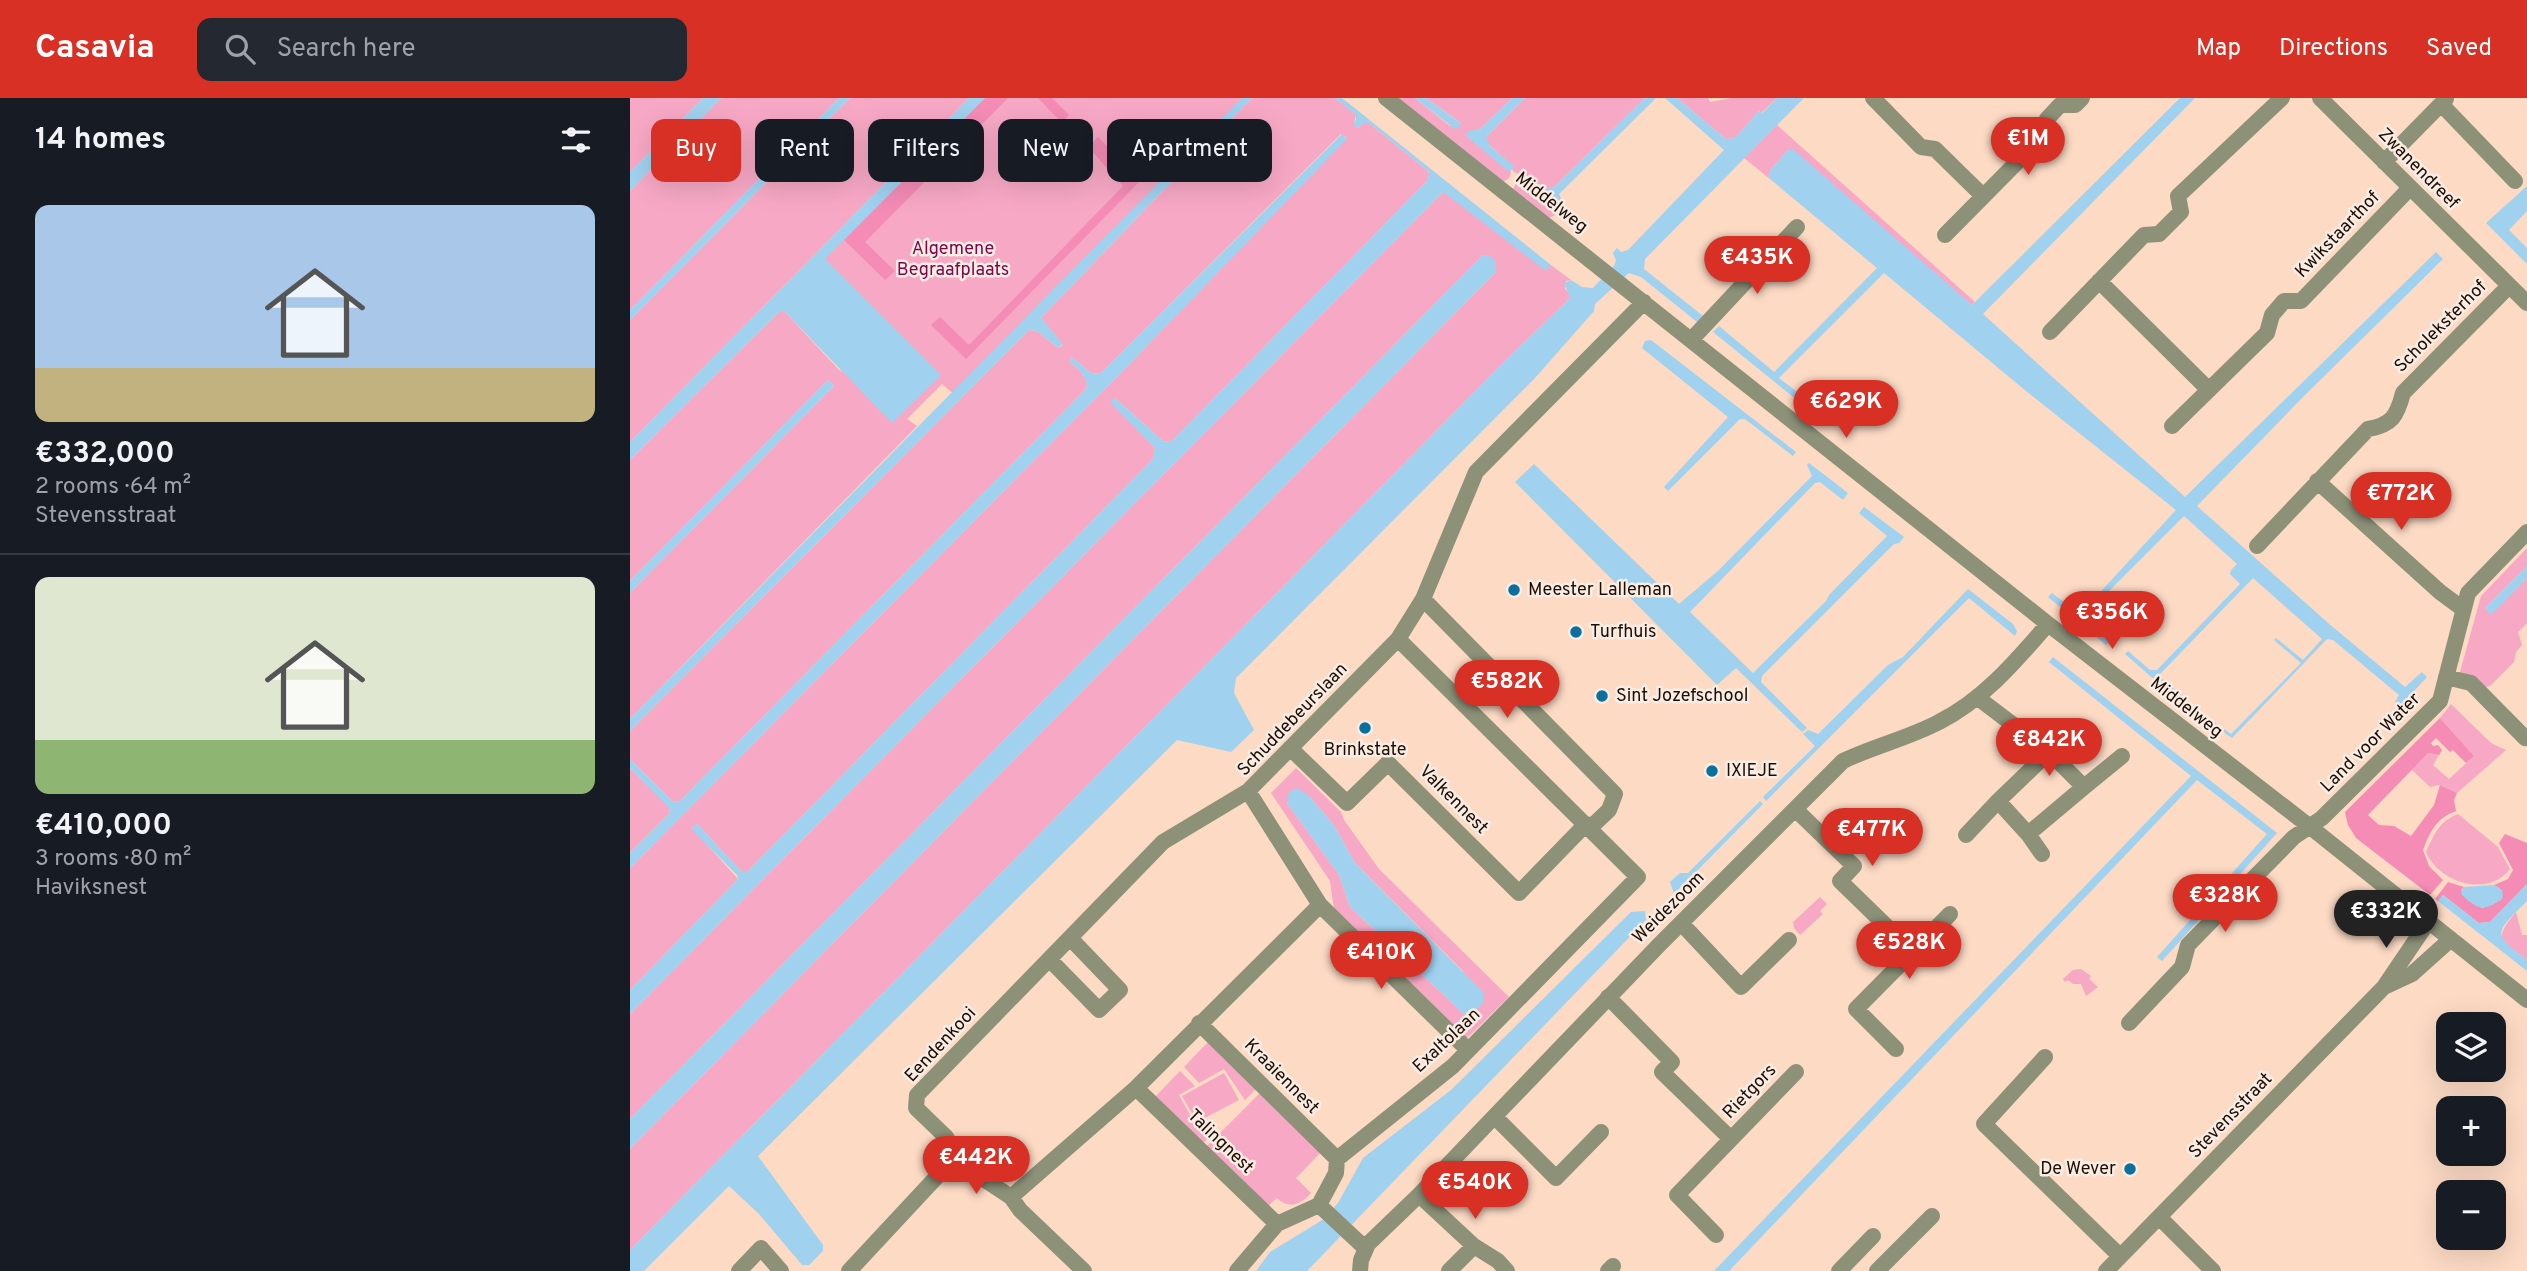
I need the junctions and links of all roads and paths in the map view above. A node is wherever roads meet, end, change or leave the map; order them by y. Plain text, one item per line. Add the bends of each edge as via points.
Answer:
1 (1386, 98) edge
2 (1873, 98) edge
3 (2082, 98) edge
4 (2282, 98) edge
5 (2320, 98) edge
6 (2444, 101) edge
7 (2384, 162) junction
8 (2515, 181) dead end
9 (2410, 188) junction
10 (1983, 196) junction
11 (1797, 227) dead end
12 (1945, 235) dead end
13 (2099, 281) junction
14 (2509, 286) junction
15 (1644, 302) junction
16 (2527, 303) edge
17 (2050, 332) dead end
18 (1691, 340) junction
19 (2209, 390) junction
20 (2172, 426) dead end
21 (2317, 481) junction
22 (2527, 532) edge
23 (2257, 546) dead end
24 (1423, 599) junction
25 (2463, 609) junction
26 (2048, 624) junction
27 (1398, 639) junction
28 (2446, 677) junction
29 (1978, 698) junction
30 (2527, 737) edge
31 (1290, 748) junction
32 (2049, 752) junction
33 (2122, 756) dead end
34 (2084, 787) junction
35 (1248, 791) junction
36 (1998, 801) junction
37 (1796, 810) junction
38 (1588, 826) junction
39 (2309, 826) junction
40 (2028, 834) junction
41 (1966, 835) dead end
42 (2042, 854) dead end
43 (1320, 905) junction
44 (1950, 914) dead end
45 (2428, 922) junction
46 (1681, 923) junction
47 (1071, 939) junction
48 (2451, 939) junction
49 (1789, 940) dead end
50 (1913, 952) junction
51 (1050, 960) junction
52 (2384, 987) junction
53 (1608, 997) junction
54 (2527, 1000) edge
55 (1199, 1023) junction
56 (2129, 1023) dead end
57 (1896, 1049) dead end
58 (1468, 1050) junction
59 (2045, 1057) dead end
60 (1791, 1077) dead end
61 (1136, 1088) junction
62 (1495, 1117) junction
63 (1601, 1132) dead end
64 (1731, 1139) junction
65 (1337, 1159) junction
66 (961, 1164) junction
67 (1419, 1195) junction
68 (1011, 1196) junction
69 (1323, 1209) junction
70 (1932, 1216) dead end
71 (2159, 1217) junction
72 (1277, 1224) junction
73 (1716, 1235) dead end
74 (1873, 1236) dead end
75 (1475, 1245) junction
76 (1365, 1248) junction
77 (2120, 1256) junction
78 (859, 1268) edge
79 (739, 1271) edge
80 (781, 1271) edge
81 (1084, 1271) edge
82 (1237, 1271) edge
83 (1360, 1271) edge
84 (1448, 1271) edge
85 (1507, 1271) edge
86 (1839, 1271) edge
87 (1877, 1271) edge
88 (2106, 1271) edge
89 (2213, 1271) edge

1 - 15 street, Middelweg
2 - 10 street via 1921,147 1935,149
3 - 10 street via 2075,105 2060,106 2047,119 2046,133
4 - 13 street via 2178,196 2181,212 2159,234 2144,235
5 - 7 street, Zwanendreef
6 - 7 street
6 - 8 street
7 - 9 street, Zwanendreef
9 - 14 street, Zwanendreef
9 - 19 street, Kwikstaarthof via 2301,301 2284,301 2272,315 2267,333
10 - 12 street
11 - 18 street
13 - 17 street
13 - 19 street
14 - 16 street, Zwanendreef
14 - 21 street, Scholeksterhof via 2403,393 2398,411 2384,426 2368,429
15 - 18 street, Middelweg
15 - 24 street, Schuddebeurslaan via 1476,472
18 - 26 street, Middelweg
19 - 20 street, Kwikstaarthof
21 - 23 street, Scholeksterhof
21 - 25 street
22 - 25 street, Land voor Water via 2468,593
24 - 27 street, Schuddebeurslaan
24 - 38 street, Valkennest via 1615,794 1609,810
25 - 28 street, Land voor Water
26 - 29 street, Weidezoom
26 - 39 street, Middelweg
27 - 31 street, Schuddebeurslaan
27 - 38 street
28 - 30 street via 2471,684
28 - 39 street, Land voor Water via 2440,701
29 - 32 street
29 - 37 street, Weidezoom via 1938,723 1843,761
31 - 35 street, Schuddebeurslaan
31 - 38 street, Valkennest via 1347,803 1388,763 1519,893
32 - 34 street
32 - 36 street
33 - 34 street
34 - 40 street
35 - 43 street, Schuddebeurslaan
35 - 47 street, Eendenkooi via 1163,842
36 - 40 street
36 - 41 street
37 - 46 street, Weidezoom
37 - 50 street via 1854,866 1840,881
38 - 58 street, Exaltolaan via 1638,877
39 - 45 street, Middelweg
39 - 56 street, Land voor Water via 2188,946 2182,967
40 - 42 street
43 - 55 street
43 - 58 street, Schuddebeurslaan
44 - 50 street
45 - 48 street, Middelweg
45 - 52 street, Stevensstraat
46 - 49 street via 1741,987
46 - 53 street, Weidezoom
47 - 51 street, Eendenkooi
47 - 51 street via 1120,990 1099,1010
48 - 52 street, Stevensstraat via 2412,974
48 - 54 street, Middelweg
50 - 57 street via 1856,1009
51 - 66 street, Eendenkooi via 917,1095 916,1108 946,1137
52 - 71 street, Stevensstraat
53 - 62 street, Weidezoom
53 - 64 street, Rietgors via 1672,1062 1662,1072
55 - 61 street
55 - 65 street, Kraaiennest
58 - 65 street, Exaltolaan
59 - 77 street via 1984,1124
60 - 64 street, Rietgors
61 - 68 street
61 - 72 street, Talingnest
62 - 63 street via 1556,1178
62 - 67 street, Weidezoom
64 - 73 street, Rietgors via 1677,1195
65 - 69 street
66 - 68 street
66 - 78 street via 944,1169
67 - 75 street
67 - 76 street, Weidezoom
68 - 81 street
69 - 72 street
69 - 76 street
70 - 87 street
71 - 77 street, Stevensstraat
71 - 89 street
72 - 82 street
74 - 86 street
75 - 84 street
75 - 85 street
76 - 83 street
77 - 88 street, Stevensstraat
79 - 80 street via 761,1248

